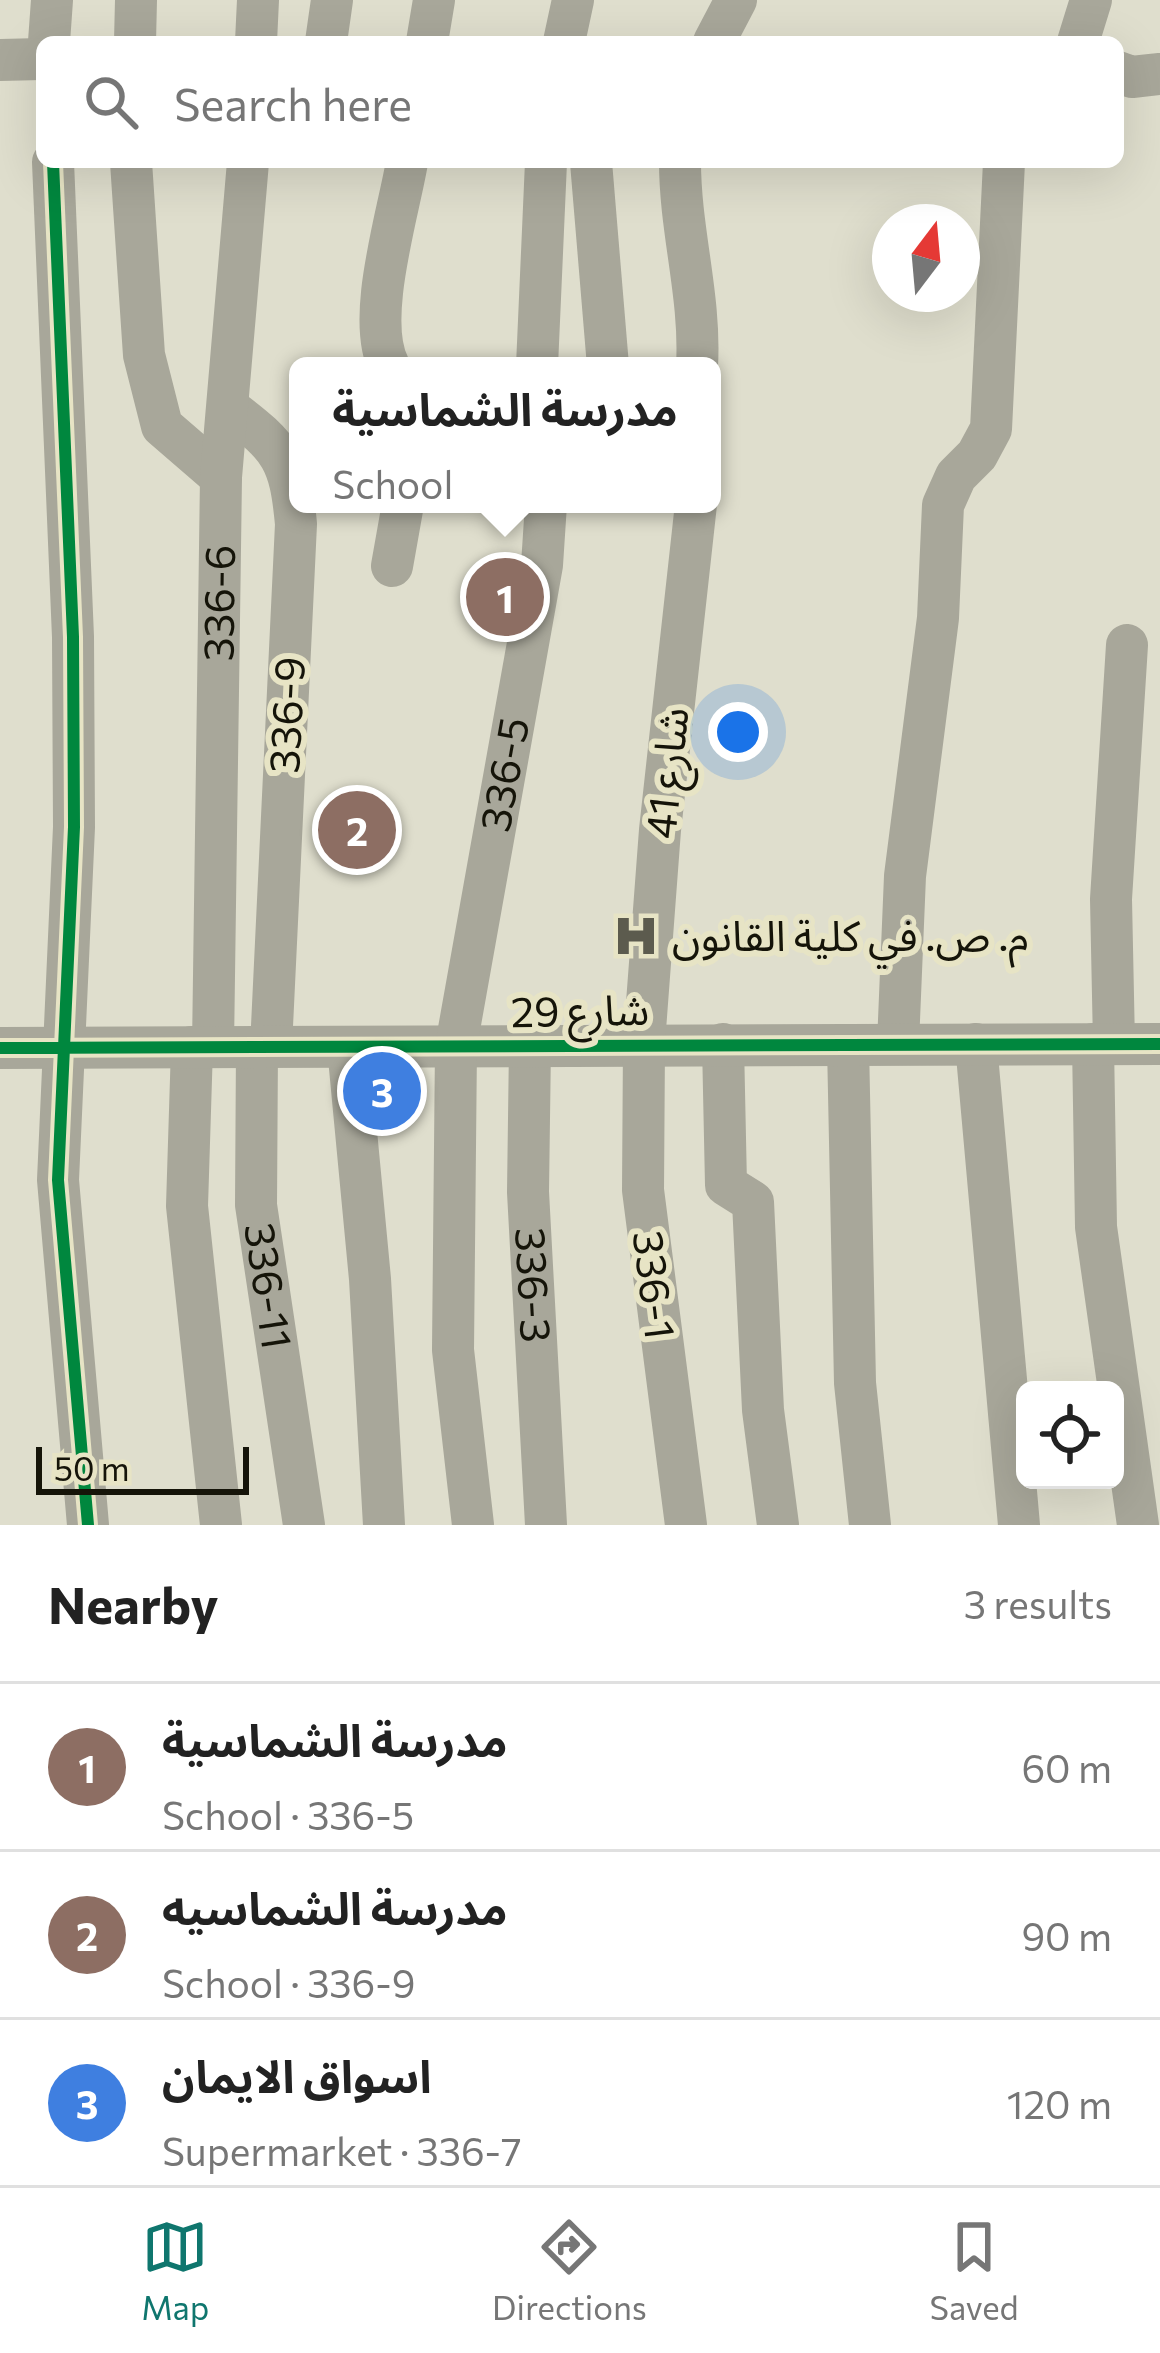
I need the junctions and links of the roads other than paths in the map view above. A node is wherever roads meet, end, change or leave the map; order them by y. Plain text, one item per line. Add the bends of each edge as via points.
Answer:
1 (52, 0) edge
2 (136, 0) edge
3 (258, 0) edge
4 (332, 0) edge
5 (434, 0) edge
6 (573, 0) edge
7 (736, 0) edge
8 (1091, 0) edge
9 (49, 36) edge
10 (135, 36) edge
11 (256, 36) edge
12 (327, 36) edge
13 (428, 36) edge
14 (565, 36) edge
15 (717, 36) edge
16 (1080, 36) edge
17 (36, 59) edge
18 (0, 60) edge
19 (1124, 72) edge
20 (1160, 74) edge
21 (53, 168) edge
22 (130, 168) edge
23 (248, 168) edge
24 (406, 168) edge
25 (546, 168) edge
26 (592, 168) edge
27 (680, 168) edge
28 (1004, 168) edge
29 (384, 357) edge
30 (537, 357) edge
31 (607, 357) edge
32 (697, 357) edge
33 (230, 409) junction
34 (289, 465) edge
35 (221, 477) junction
36 (295, 513) edge
37 (401, 513) edge
38 (545, 513) edge
39 (695, 513) edge
40 (392, 566) dead end
41 (1126, 645) dead end
42 (644, 1043) junction
43 (723, 1044) junction
44 (898, 1044) junction
45 (976, 1044) junction
46 (1104, 1044) junction
47 (1160, 1044) edge
48 (530, 1045) junction
49 (848, 1045) junction
50 (456, 1046) junction
51 (202, 1047) junction
52 (264, 1047) junction
53 (347, 1047) junction
54 (0, 1048) edge
55 (67, 1048) junction
56 (88, 1525) edge
57 (220, 1525) edge
58 (304, 1525) edge
59 (384, 1525) edge
60 (473, 1525) edge
61 (546, 1525) edge
62 (686, 1525) edge
63 (778, 1525) edge
64 (870, 1525) edge
65 (1018, 1525) edge
66 (1138, 1525) edge

1 - 9 street
2 - 10 street
3 - 11 street
4 - 12 street
5 - 13 street
6 - 14 street
7 - 15 street
8 - 16 street
17 - 18 street
19 - 20 street
21 - 55 street via 73,637
22 - 35 street via 144,355 162,426
23 - 33 street, 336-6
24 - 29 street via 380,311
25 - 30 street
26 - 31 street
27 - 32 street
28 - 44 street via 991,429 943,505 938,618 905,876
33 - 34 street, 336-9
33 - 35 street, 336-6
35 - 51 street, 336-6
36 - 52 street, 336-9
37 - 40 street
38 - 50 street, 336-5
39 - 42 street, شارع 41
41 - 46 street
42 - 43 street, شارع 29
42 - 48 street, شارع 29
42 - 62 street, 336-1 via 643,1190
43 - 49 street, شارع 29
43 - 63 street via 726,1185 753,1202
44 - 45 street, شارع 29
44 - 49 street, شارع 29
45 - 46 street, شارع 29
45 - 65 street
46 - 47 street, شارع 29
46 - 66 street via 1096,1228
48 - 50 street, شارع 29
48 - 61 street, 336-3 via 527,1192
49 - 64 street via 855,1383
50 - 53 street, شارع 29
50 - 60 street, 336-5 via 453,1350
51 - 52 street, شارع 29
51 - 55 street, شارع 29
51 - 57 street, 336-6 via 187,1206
52 - 53 street, شارع 29
52 - 58 street, 336-11 via 256,1205
53 - 59 street
54 - 55 street, شارع 29
55 - 56 street via 58,1180

